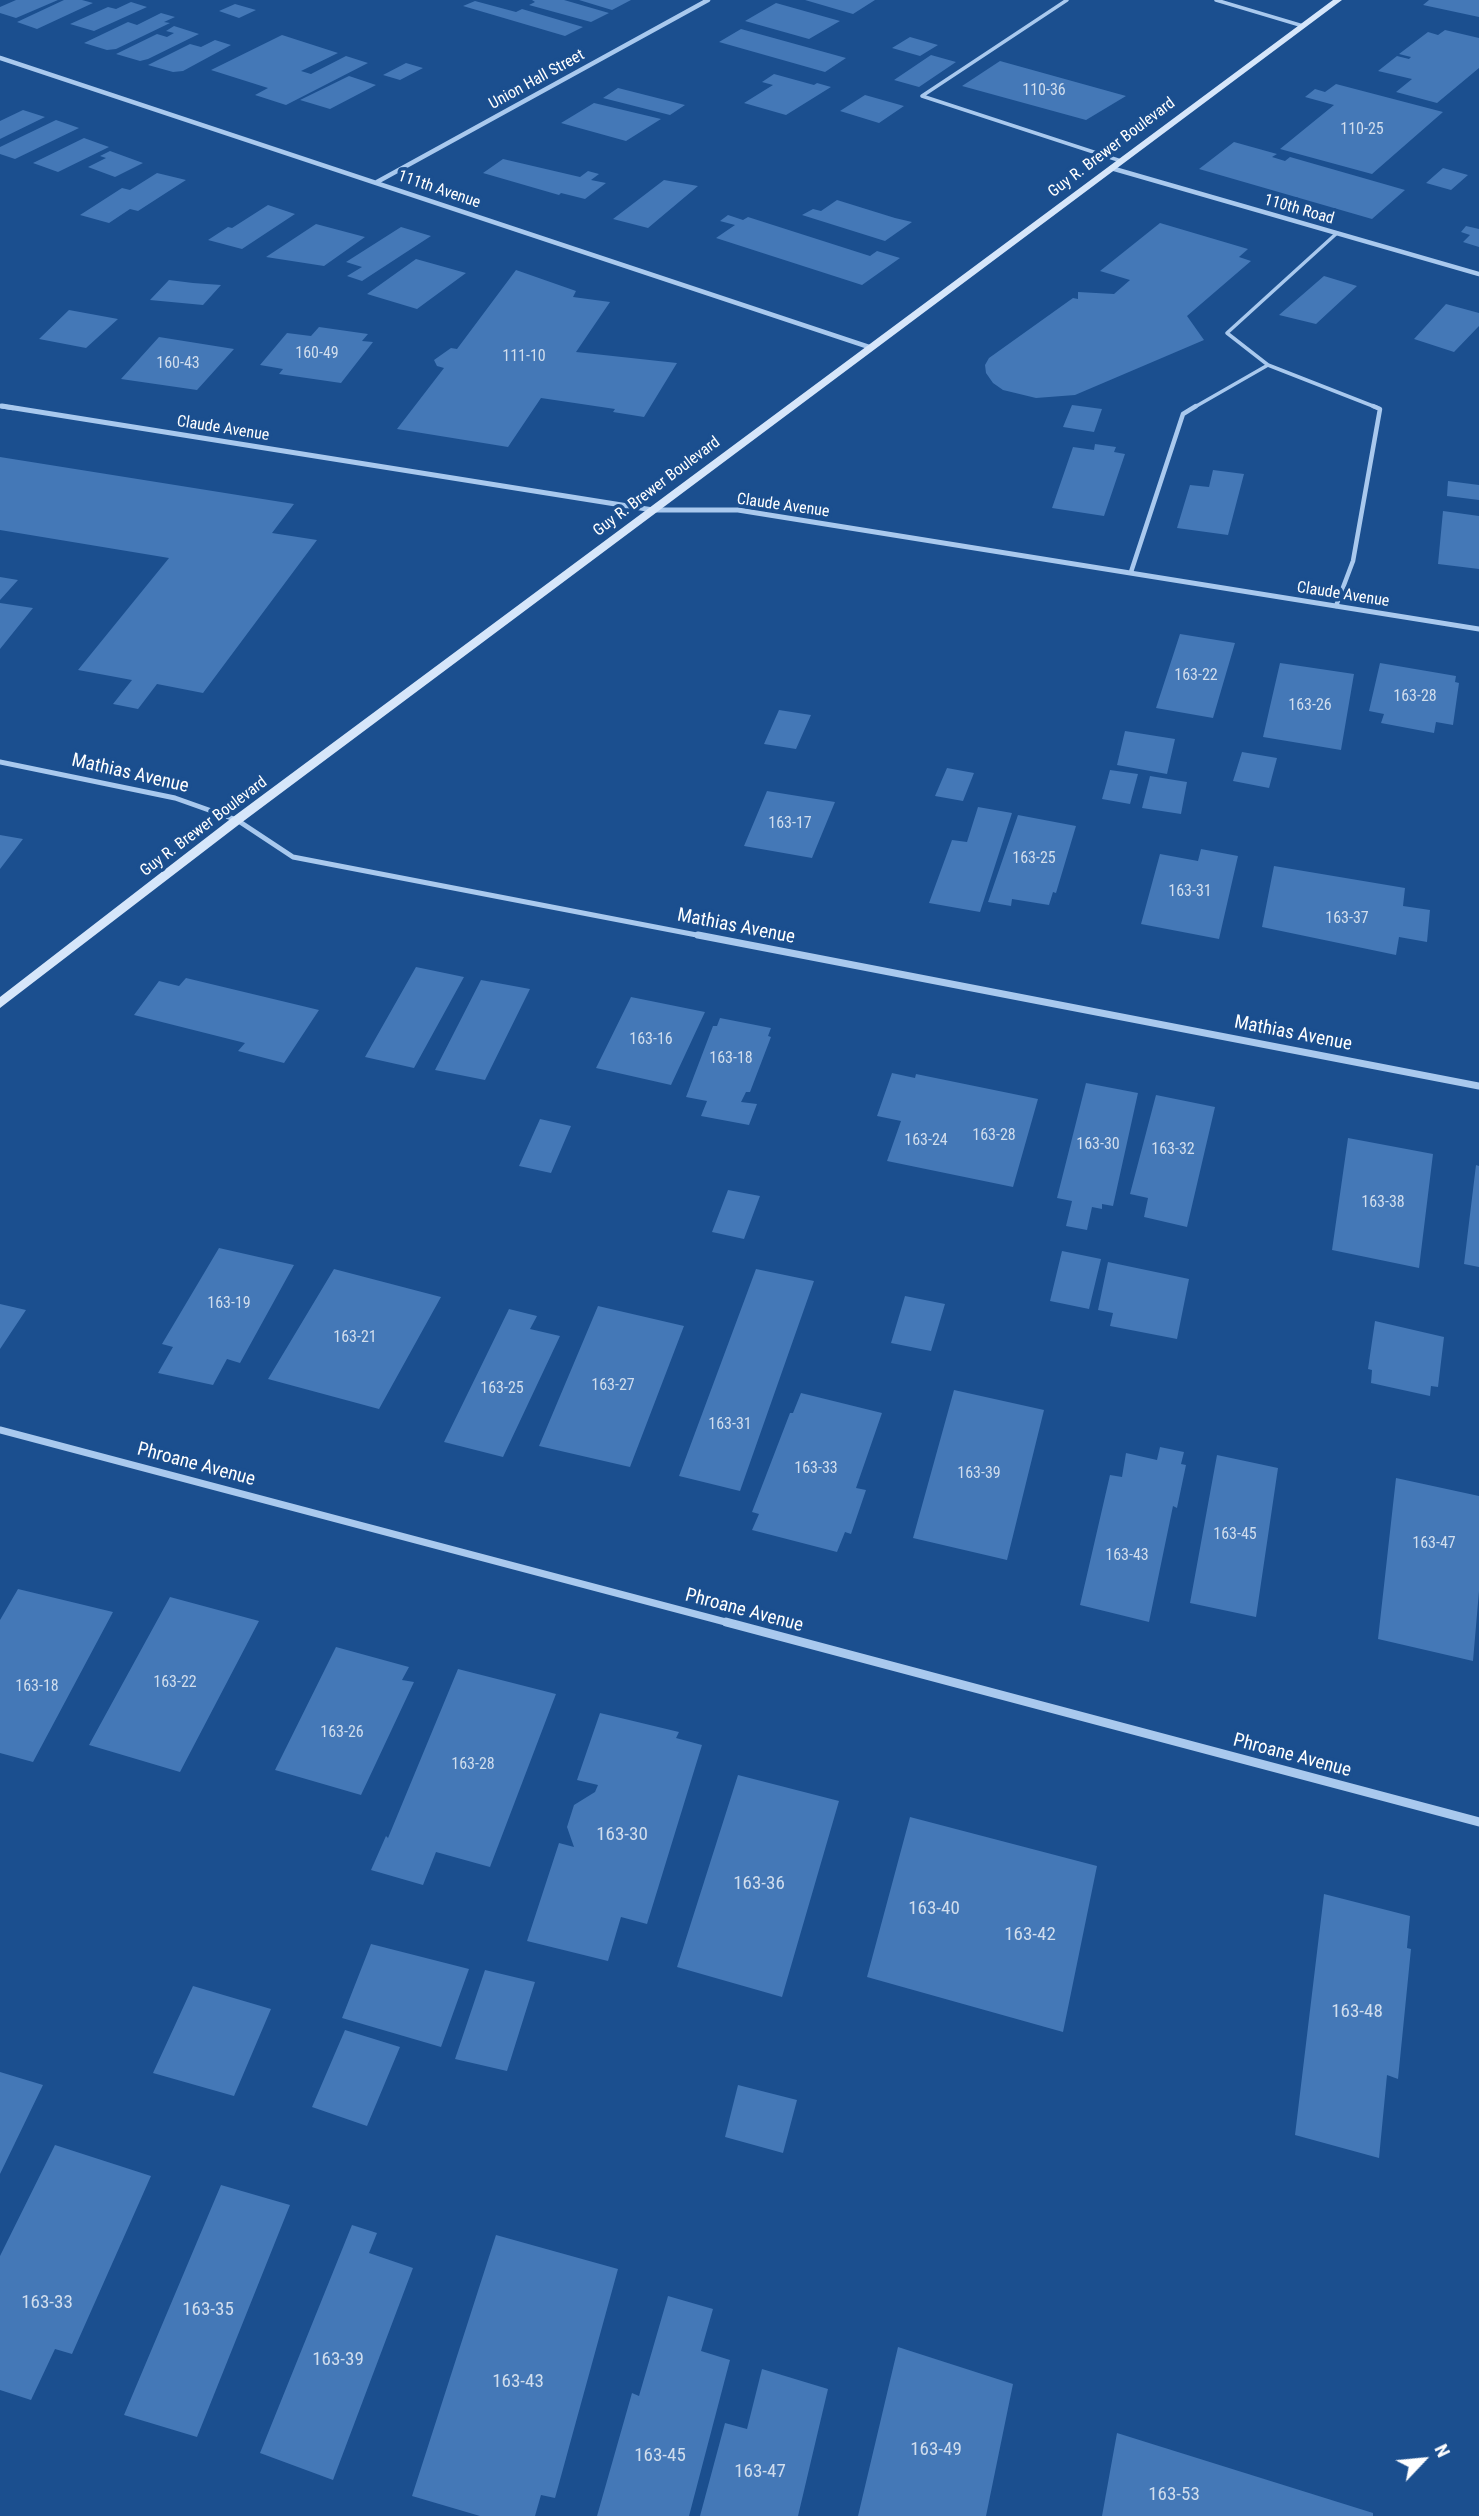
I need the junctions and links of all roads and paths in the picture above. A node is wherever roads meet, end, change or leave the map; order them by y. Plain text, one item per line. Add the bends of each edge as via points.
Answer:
1 (708, 0) edge
2 (1068, 0) edge
3 (1216, 0) edge
4 (1338, 0) edge
5 (1303, 26) junction
6 (0, 58) edge
7 (1121, 161) junction
8 (1111, 168) junction
9 (377, 182) junction
10 (1337, 233) junction
11 (1479, 274) edge
12 (869, 347) junction
13 (1268, 365) junction
14 (0, 406) edge
15 (653, 510) junction
16 (1131, 572) junction
17 (1336, 606) junction
18 (1479, 629) edge
19 (0, 762) edge
20 (237, 820) junction
21 (0, 1004) edge
22 (1479, 1086) edge
23 (0, 1430) edge
24 (1479, 1822) edge

1 - 9 street, Union Hall Street
2 - 7 lane via 922,96
3 - 5 lane
4 - 5 main road, Guy R. Brewer Boulevard
5 - 7 main road, Guy R. Brewer Boulevard
6 - 9 street, 111th Avenue
7 - 8 main road, Guy R. Brewer Boulevard
8 - 10 street, 110th Road
8 - 12 main road, Guy R. Brewer Boulevard
9 - 12 street, 111th Avenue
10 - 11 street, 110th Road
10 - 13 lane via 1227,333
12 - 15 main road, Guy R. Brewer Boulevard
13 - 16 lane via 1183,414
13 - 17 lane via 1380,409 1353,561
14 - 15 street, Claude Avenue
15 - 16 street, Claude Avenue via 738,510
15 - 20 main road, Guy R. Brewer Boulevard
16 - 17 street, Claude Avenue
17 - 18 street, Claude Avenue
19 - 20 street, Mathias Avenue via 175,797
20 - 21 main road, Guy R. Brewer Boulevard
20 - 22 street, Mathias Avenue via 293,857
23 - 24 street, Phroane Avenue

